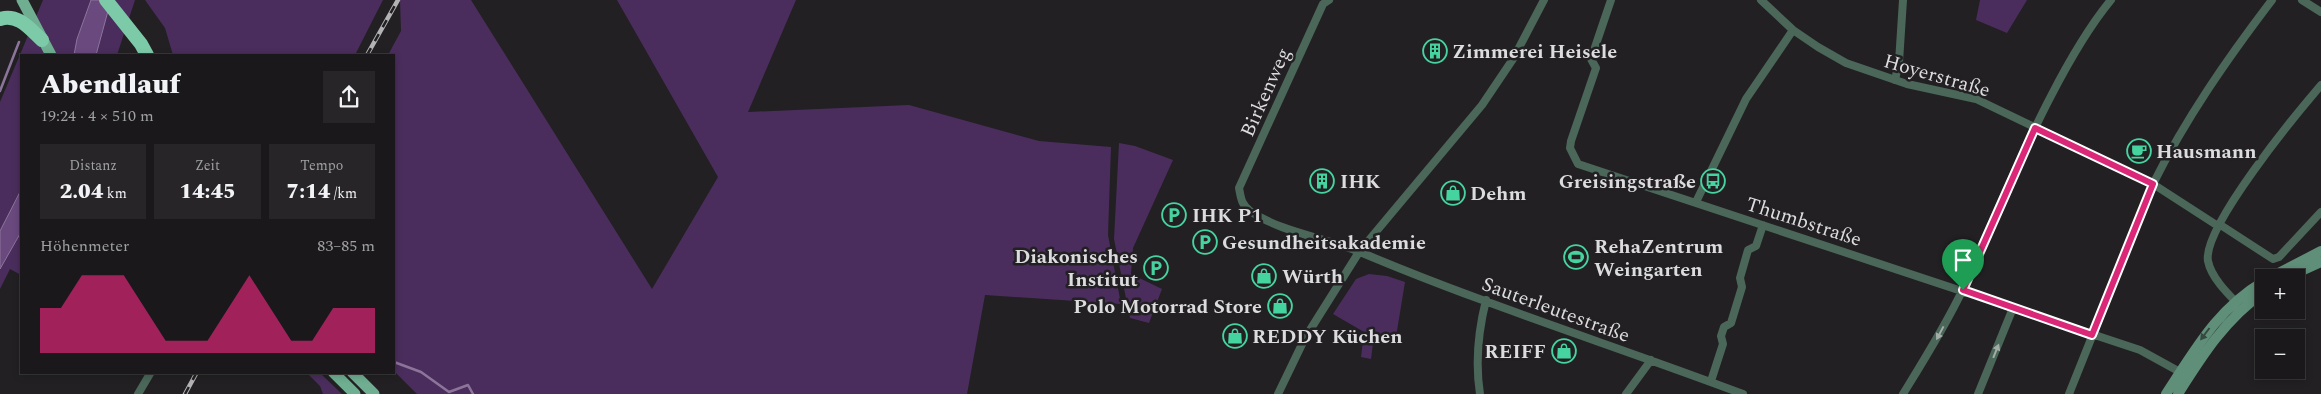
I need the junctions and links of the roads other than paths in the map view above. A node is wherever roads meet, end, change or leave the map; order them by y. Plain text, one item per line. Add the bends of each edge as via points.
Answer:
1 (22, 0) edge
2 (106, 0) edge
3 (112, 0) edge
4 (1329, 0) edge
5 (1544, 0) edge
6 (1611, 0) edge
7 (1761, 0) edge
8 (1903, 0) edge
9 (2111, 0) edge
10 (2272, 0) edge
11 (2302, 0) edge
12 (2321, 12) edge
13 (0, 19) edge
14 (1794, 30) junction
15 (138, 36) junction
16 (42, 40) junction
17 (50, 54) edge
18 (147, 54) edge
19 (150, 54) edge
20 (1895, 80) junction
21 (2321, 85) edge
22 (2035, 128) junction
23 (2153, 184) junction
24 (1241, 202) joint
25 (1696, 202) junction
26 (2321, 212) edge
27 (1763, 225) junction
28 (2219, 225) junction
29 (2321, 251) edge
30 (1359, 252) junction
31 (2321, 262) edge
32 (2286, 269) edge
33 (2305, 269) edge
34 (1963, 290) junction
35 (2255, 290) edge
36 (2255, 297) edge
37 (1486, 300) junction
38 (2239, 305) junction
39 (2013, 308) junction
40 (2092, 335) junction
41 (1651, 360) junction
42 (2180, 372) junction
43 (150, 374) edge
44 (336, 374) edge
45 (354, 374) edge
46 (1710, 381) junction
47 (138, 394) edge
48 (355, 394) edge
49 (374, 394) edge
50 (1278, 394) edge
51 (1480, 394) edge
52 (1626, 394) edge
53 (1744, 394) edge
54 (1903, 394) edge
55 (1978, 394) edge
56 (2069, 394) edge
57 (2166, 394) edge
58 (2178, 394) edge

1 - 16 main road
2 - 15 highway
3 - 15 highway
4 - 24 street, Birkenweg via 1322,4 1239,188
5 - 30 street via 1517,52 1482,105
6 - 25 street, Thumbstraße via 1591,59 1596,68 1570,148 1581,166
7 - 14 street, Hoyerstraße
8 - 20 street
9 - 22 street via 2067,66
10 - 23 street via 2217,74
11 - 12 street
13 - 16 highway via 11,17 20,21
14 - 20 street, Hoyerstraße via 1846,62
14 - 25 street via 1746,99
15 - 18 highway
15 - 19 highway
16 - 17 main road
20 - 22 street, Hoyerstraße via 1976,98
21 - 28 street
22 - 23 street, Hoyerstraße
22 - 34 street
23 - 28 street, Hoyerstraße
23 - 40 street
24 - 30 street, Sauterleutestraße via 1271,221
25 - 27 street, Thumbstraße
26 - 28 street, Hoyerstraße via 2276,258
27 - 34 street, Thumbstraße
27 - 46 street via 1756,246 1748,250 1740,278 1742,287 1731,323 1724,327 1721,336 1724,344
28 - 38 street via 2208,248 2210,270
29 - 32 main road
30 - 37 street, Sauterleutestraße
30 - 50 street via 1305,338
31 - 33 main road
34 - 39 street, Thumbstraße
34 -> 54 street
35 - 38 main road
36 - 38 main road
37 - 41 street, Sauterleutestraße
37 - 51 street via 1477,350
38 -> 42 main road via 2211,326
38 - 58 main road
39 - 40 street, Thumbstraße
55 -> 39 street
40 - 42 street, Thumbstraße via 2140,350
40 - 56 street
41 - 46 street, Sauterleutestraße
41 - 52 street
42 - 57 main road
43 - 47 street
44 - 48 main road
45 - 49 main road
46 - 53 street, Sauterleutestraße

